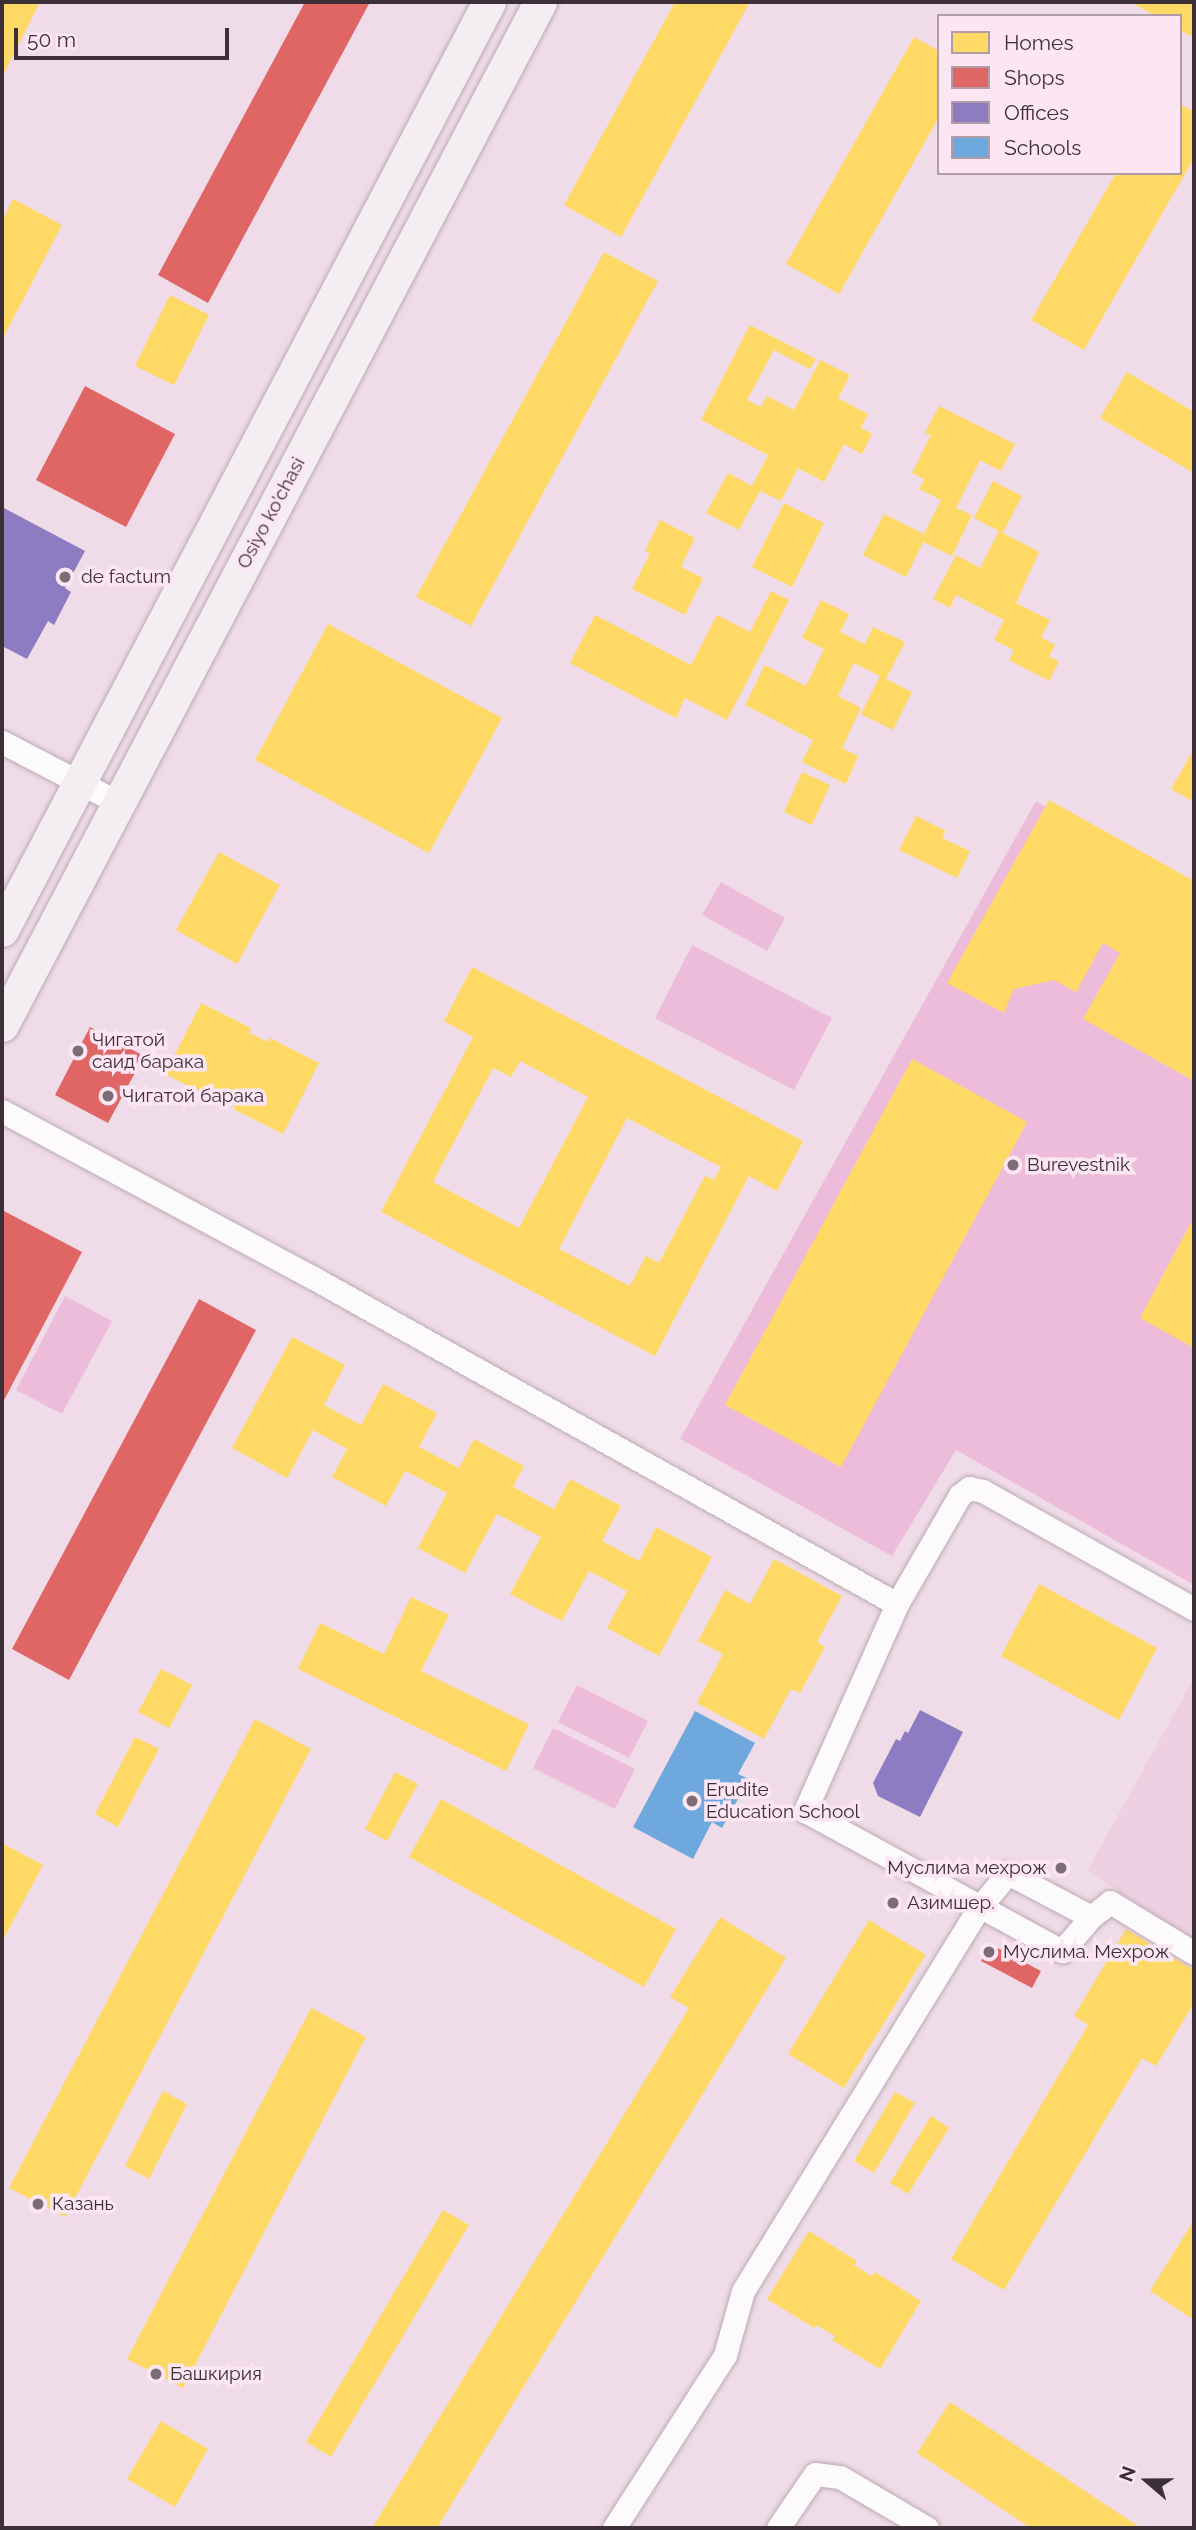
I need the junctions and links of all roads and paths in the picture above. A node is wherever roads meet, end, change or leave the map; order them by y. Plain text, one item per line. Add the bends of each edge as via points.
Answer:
1 (489, 2) edge
2 (540, 2) edge
3 (2, 742) edge
4 (79, 782) junction
5 (119, 803) junction
6 (2, 929) edge
7 (2, 1025) edge
8 (2, 1111) edge
9 (897, 1604) junction
10 (1194, 1609) edge
11 (979, 1908) junction
12 (1091, 1917) junction
13 (1194, 1953) edge
14 (614, 2528) edge
15 (778, 2528) edge
16 (928, 2528) edge

1 - 4 main road
2 - 5 main road, Osiyo ko'chasi
3 - 4 street
4 - 5 street
4 - 6 main road
5 - 7 main road, Osiyo ko'chasi
8 - 9 street via 299,1270
9 - 10 street via 960,1495 970,1488 983,1491
9 - 11 street via 805,1811
11 - 12 street via 1062,1951
11 - 12 street via 1008,1873
11 - 14 street via 743,2291 725,2355
12 - 13 street via 1110,1902
15 - 16 street via 815,2474 841,2477

